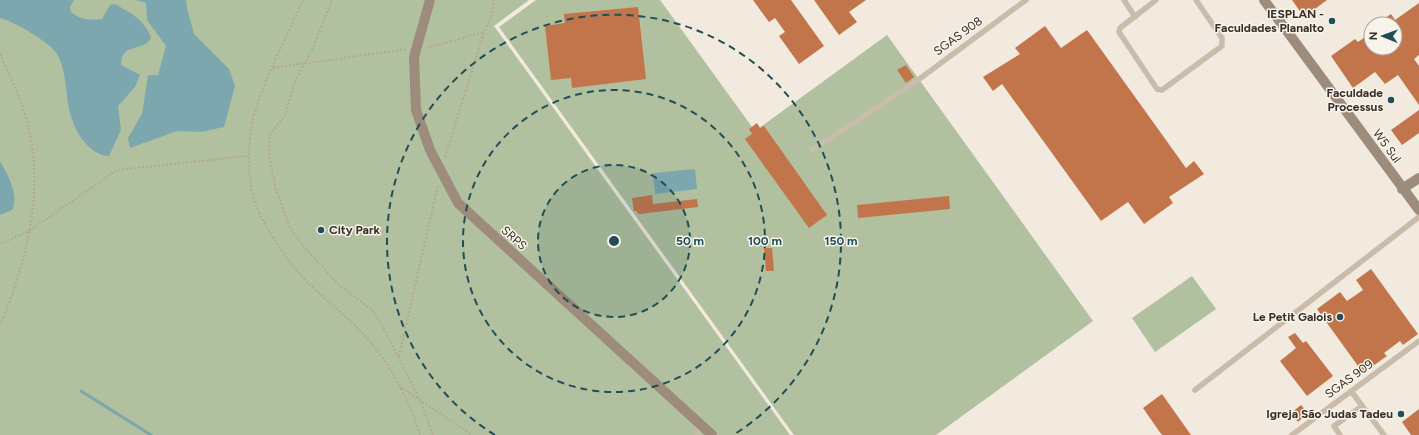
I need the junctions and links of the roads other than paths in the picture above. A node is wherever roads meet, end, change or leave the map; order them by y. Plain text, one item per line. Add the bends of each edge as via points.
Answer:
1 (430, 0) edge
2 (1026, 0) edge
3 (1124, 0) edge
4 (1156, 0) edge
5 (1196, 0) edge
6 (1264, 0) edge
7 (1273, 0) edge
8 (1272, 11) junction
9 (1135, 17) junction
10 (812, 150) dead end
11 (1419, 178) edge
12 (1402, 189) junction
13 (1419, 210) edge
14 (1419, 217) edge
15 (1419, 342) edge
16 (1195, 390) dead end
17 (1351, 392) junction
18 (1362, 406) junction
19 (701, 424) junction
20 (697, 435) edge
21 (712, 435) edge
22 (1292, 435) edge
23 (1340, 435) edge
24 (1384, 435) edge

1 - 19 main road, SRPS via 415,48 416,110 430,150 458,203
2 - 10 lane, SGAS 908 via 922,76
3 - 9 lane
4 - 9 lane
5 - 9 lane via 1222,38 1222,46 1165,90 1157,89 1119,33 1120,28
6 - 8 main road, W5 Sul
7 - 8 lane
8 - 12 main road, W5 Sul
11 - 12 main road
12 - 13 main road, W5 Sul
14 - 16 lane
15 - 17 lane, SGAS 909
17 - 18 lane
17 - 22 lane, SGAS 909
18 - 23 lane via 1334,426
18 - 24 lane
19 - 20 lane
19 - 21 main road, SRPS

